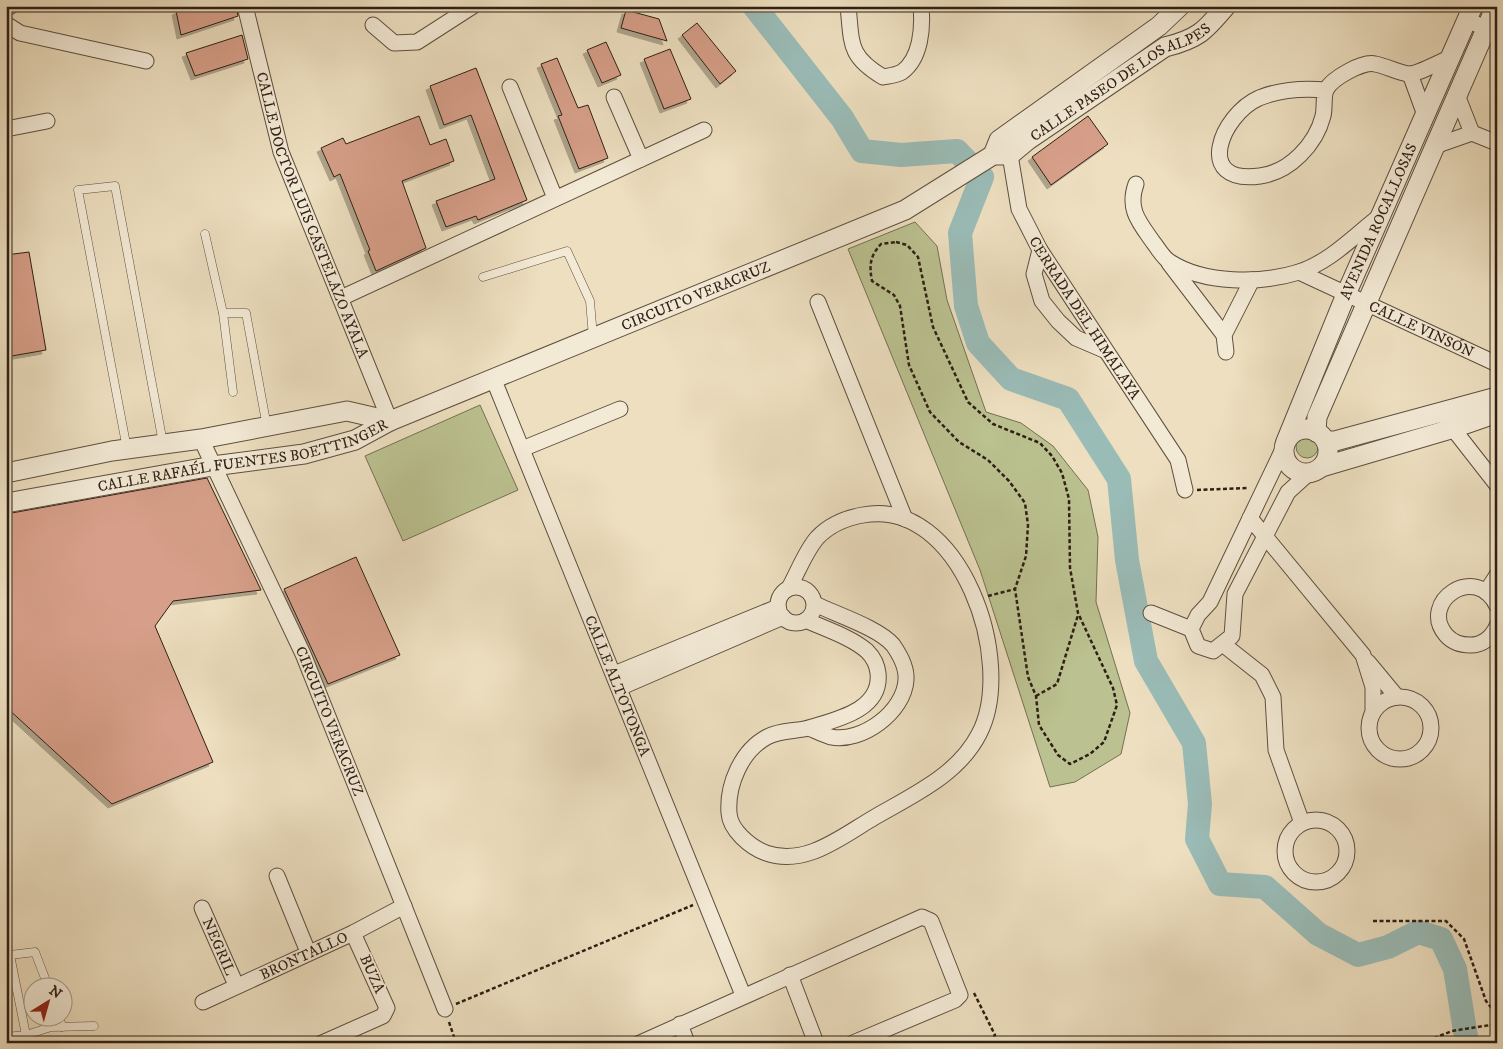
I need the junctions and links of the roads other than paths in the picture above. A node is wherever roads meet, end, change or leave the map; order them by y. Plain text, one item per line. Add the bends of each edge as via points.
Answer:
1 (11, 6) edge
2 (245, 6) edge
3 (474, 6) edge
4 (848, 6) edge
5 (920, 6) edge
6 (1180, 6) edge
7 (1226, 6) edge
8 (6, 8) edge
9 (1470, 13) edge
10 (1493, 16) edge
11 (6, 24) edge
12 (373, 25) dead end
13 (1450, 58) junction
14 (146, 62) dead end
15 (1410, 74) junction
16 (510, 87) dead end
17 (1326, 90) junction
18 (1457, 95) junction
19 (614, 96) dead end
20 (1425, 115) junction
21 (47, 121) dead end
22 (6, 129) edge
23 (704, 130) dead end
24 (1472, 133) junction
25 (1497, 143) edge
26 (1435, 146) junction
27 (997, 153) junction
28 (641, 159) junction
29 (1397, 178) junction
30 (1136, 184) dead end
31 (1418, 187) junction
32 (555, 198) junction
33 (1380, 216) junction
34 (205, 234) dead end
35 (1040, 250) junction
36 (1169, 262) junction
37 (1299, 272) junction
38 (483, 277) dead end
39 (1252, 280) junction
40 (1347, 292) junction
41 (341, 298) junction
42 (818, 302) dead end
43 (1368, 304) junction
44 (223, 313) junction
45 (1224, 335) junction
46 (593, 337) junction
47 (1104, 350) junction
48 (1226, 352) dead end
49 (1497, 364) edge
50 (493, 378) junction
51 (233, 392) dead end
52 (1497, 397) edge
53 (620, 409) dead end
54 (1497, 414) edge
55 (390, 420) junction
56 (1447, 421) junction
57 (267, 426) junction
58 (1321, 436) junction
59 (201, 439) junction
60 (163, 443) junction
61 (1286, 443) junction
62 (127, 449) junction
63 (522, 449) junction
64 (213, 466) junction
65 (1315, 470) junction
66 (7, 473) edge
67 (1497, 485) edge
68 (1186, 490) road end
69 (10, 502) edge
70 (1250, 518) junction
71 (905, 519) junction
72 (1265, 534) junction
73 (1497, 575) edge
74 (796, 588) junction
75 (1486, 592) junction
76 (815, 604) junction
77 (1497, 606) edge
78 (781, 612) junction
79 (1151, 612) dead end
80 (806, 620) junction
81 (1497, 626) edge
82 (1191, 629) junction
83 (1224, 644) junction
84 (1363, 655) junction
85 (617, 681) junction
86 (1397, 697) junction
87 (1373, 712) junction
88 (809, 728) junction
89 (1302, 823) junction
90 (277, 876) dead end
91 (404, 906) junction
92 (202, 908) dead end
93 (353, 933) junction
94 (308, 952) junction
95 (790, 975) junction
96 (44, 976) edge
97 (236, 986) junction
98 (744, 995) junction
99 (202, 1002) dead end
100 (445, 1009) road end
101 (22, 1015) edge
102 (680, 1024) junction
103 (24, 1026) edge
104 (51, 1026) edge
105 (72, 1026) edge
106 (94, 1026) dead end
107 (26, 1035) junction
108 (6, 1037) edge
109 (322, 1043) edge
110 (640, 1043) edge
111 (688, 1043) edge
112 (816, 1043) edge
113 (853, 1043) edge

1 - 8 street
2 - 41 street, CALLE DOCTOR LUIS CASTELAZO AYALA via 281,152
3 - 12 street via 417,42 394,43
4 - 5 street via 852,48 865,66 883,77 901,72 915,57 923,23
6 - 27 street, CALLE PASEO DE LOS ALPES
7 - 27 street, CALLE PASEO DE LOS ALPES via 1213,24 1189,41 1165,47 1028,140
9 - 10 street
9 - 13 street, AVENIDA ROCALLOSAS
10 - 18 street, AVENIDA ROCALLOSAS
11 - 14 street via 20,33
13 - 15 street
13 - 20 street, AVENIDA ROCALLOSAS
15 - 17 street via 1373,63 1348,70
15 - 20 street
16 - 32 street
17 - 17 street via 1283,90 1258,99 1242,110 1219,144 1219,159 1226,169 1240,177 1262,176 1286,166 1305,151 1319,130
18 - 24 street
18 - 26 street, AVENIDA ROCALLOSAS
19 - 28 street
20 - 29 street, AVENIDA ROCALLOSAS
21 - 22 street
23 - 28 street
24 - 25 street
24 - 26 street
26 - 31 street, AVENIDA ROCALLOSAS
27 - 35 street, CERRADA DEL HIMALAYA via 1019,209
27 - 46 street, CIRCUITO VERACRUZ via 904,210
28 - 32 street
29 - 31 street
29 - 33 street, AVENIDA ROCALLOSAS
30 - 36 street via 1132,197 1136,219
31 - 43 street, AVENIDA ROCALLOSAS
32 - 41 street
33 - 37 street via 1327,258
33 - 40 street, AVENIDA ROCALLOSAS
34 - 44 lane
35 - 47 street, CERRADA DEL HIMALAYA
35 - 47 street via 1034,274 1042,301 1076,338
36 - 39 street via 1204,276
36 - 45 street
37 - 39 street
37 - 40 street, CALLE VINSÓN
38 - 46 lane via 567,251 590,301
39 - 45 street
40 - 43 street, CALLE VINSÓN
40 - 61 street, AVENIDA ROCALLOSAS
41 - 55 street, CALLE DOCTOR LUIS CASTELAZO AYALA
42 - 71 street
43 - 49 street, CALLE VINSÓN
43 - 58 street, AVENIDA ROCALLOSAS via 1317,417
44 - 51 lane
44 - 57 lane via 246,313
45 - 48 street
46 - 50 street, CIRCUITO VERACRUZ
47 - 68 street, CERRADA DEL HIMALAYA via 1178,460
50 - 55 street, CIRCUITO VERACRUZ
50 - 63 street, CALLE ALTOTONGA
52 - 56 street
53 - 63 street
54 - 56 street
55 - 57 street, CALLE RAFAÉL FUENTES BOETTINGER via 347,411
55 - 64 street, CALLE RAFAÉL FUENTES BOETTINGER via 355,440 304,454
56 - 58 street via 1335,441
56 - 65 street
56 - 67 street
57 - 59 street, CALLE RAFAÉL FUENTES BOETTINGER
58 - 61 street via 1304,429 1297,430
58 - 65 street via 1328,455
59 - 60 street, CALLE RAFAÉL FUENTES BOETTINGER
59 - 64 street, CIRCUITO VERACRUZ
60 - 62 street, CALLE RAFAÉL FUENTES BOETTINGER
60 - 62 lane via 115,186 78,190
61 - 65 street via 1284,454 1295,471
61 - 70 street, AVENIDA ROCALLOSAS
62 - 66 street, CALLE RAFAÉL FUENTES BOETTINGER
63 - 85 street, CALLE ALTOTONGA
64 - 69 street, CALLE RAFAÉL FUENTES BOETTINGER
64 - 91 street, CIRCUITO VERACRUZ via 304,654
65 - 72 street via 1288,492
66 - 69 street
70 - 72 street
70 - 82 street, AVENIDA ROCALLOSAS via 1210,602
71 - 74 street via 874,513 849,518 829,528 809,549 800,567
71 - 88 street via 941,542 956,561 987,632 992,670 990,705 980,733 963,758 937,781 814,853 788,858 764,853 742,838 730,820 728,801 733,778 746,755 765,738 787,730
72 - 83 street via 1235,594 1232,636
72 - 84 street
73 - 75 street
74 - 76 street via 811,595
74 - 78 street via 781,596
75 - 77 street
75 - 81 street via 1468,586 1450,593 1440,609 1442,628 1456,642 1475,645 1484,642
76 - 80 street
76 - 88 street via 874,631 892,643 904,661 906,680 893,711 868,730 832,737
78 - 80 street via 794,623
78 - 85 street
79 - 82 street
80 - 88 street via 868,652 877,664 879,677 877,690 858,711
82 - 83 street via 1198,646 1213,651
83 - 89 street via 1262,675 1273,697 1276,750
84 - 86 street
84 - 87 street via 1373,687
85 - 98 street, CALLE ALTOTONGA
86 - 87 street via 1380,704
86 - 87 street via 1417,703 1429,719 1429,739 1416,755 1396,759 1378,750 1369,732
89 - 89 street via 1286,842 1285,857 1289,867 1296,875 1315,882 1334,876 1341,868 1347,849 1339,830 1322,820
90 - 94 street
91 - 93 street, BRONTALLO
91 - 100 street, CIRCUITO VERACRUZ
92 - 97 street, NEGRIL
93 - 94 street, BRONTALLO
93 - 109 street, BUZA via 387,1008 384,1016
94 - 97 street, BRONTALLO
95 - 98 street
95 - 112 street
95 - 113 street via 922,917 931,921 960,995 955,1000
96 - 101 lane via 35,952 10,955
97 - 99 street, BRONTALLO
98 - 102 street
102 - 110 street
102 - 111 street
103 - 107 lane
104 - 107 lane
105 - 106 lane
107 - 108 lane

